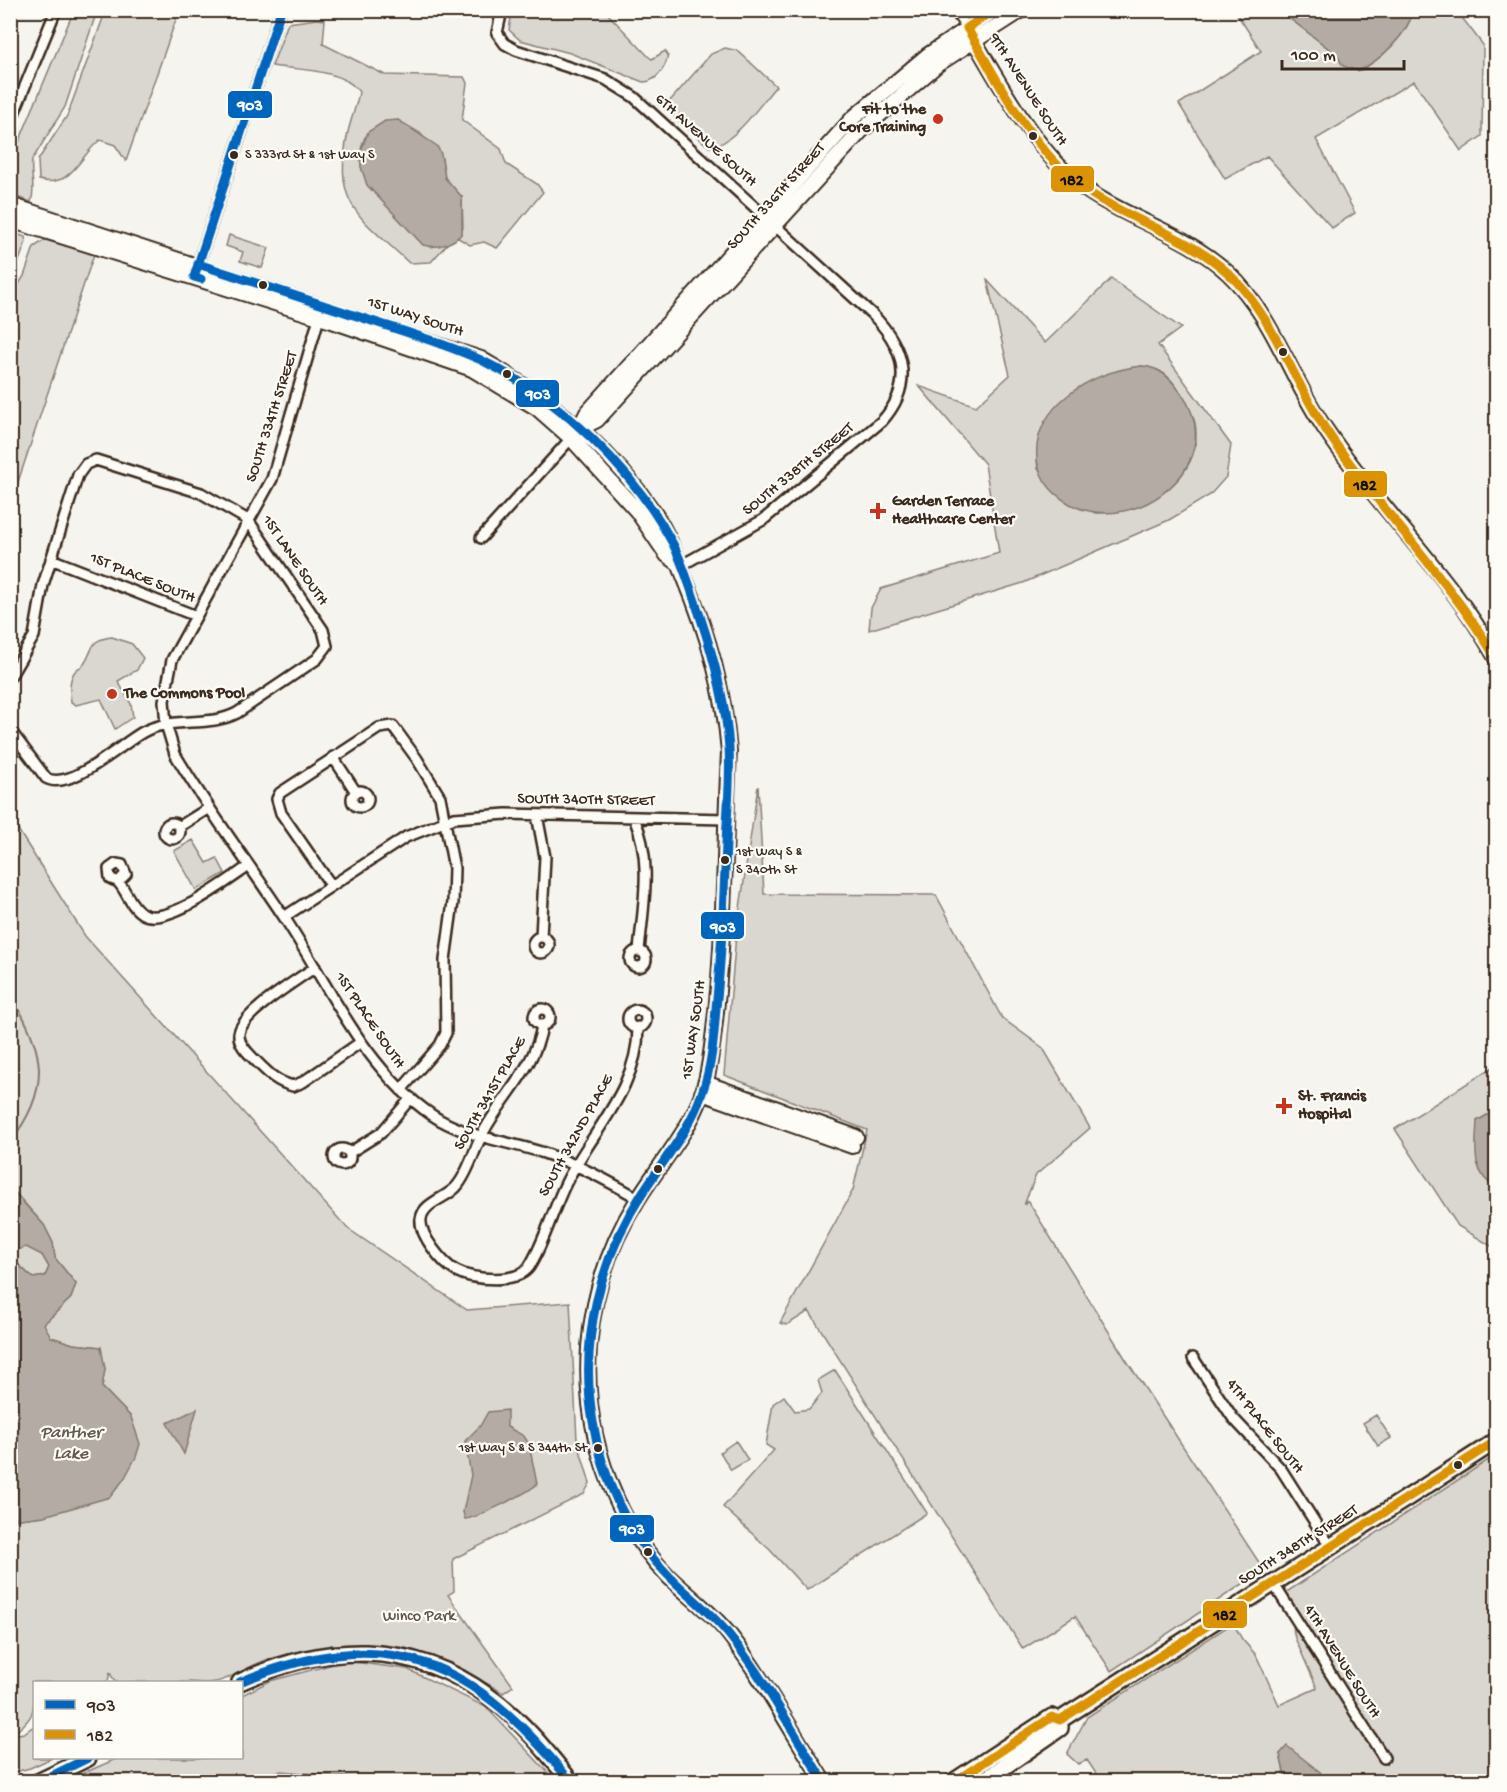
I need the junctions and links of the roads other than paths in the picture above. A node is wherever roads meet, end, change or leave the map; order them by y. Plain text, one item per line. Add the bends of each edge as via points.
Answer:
1 (56, 10) edge
2 (281, 10) edge
3 (502, 10) edge
4 (955, 10) edge
5 (995, 10) edge
6 (1022, 10) edge
7 (971, 34) junction
8 (10, 123) edge
9 (10, 205) edge
10 (769, 219) junction
11 (10, 220) edge
12 (60, 230) junction
13 (196, 271) junction
14 (319, 318) junction
15 (902, 368) joint
16 (575, 434) junction
17 (248, 520) junction
18 (481, 538) dead end
19 (51, 559) junction
20 (679, 564) junction
21 (196, 616) junction
22 (1497, 658) edge
23 (10, 677) edge
24 (166, 724) junction
25 (10, 730) edge
26 (333, 758) junction
27 (356, 792) dead end
28 (209, 808) junction
29 (537, 815) junction
30 (634, 818) junction
31 (726, 819) junction
32 (446, 821) junction
33 (180, 826) dead end
34 (249, 866) junction
35 (118, 882) dead end
36 (331, 885) junction
37 (284, 917) junction
38 (541, 937) dead end
39 (639, 951) dead end
40 (315, 967) junction
41 (542, 1026) dead end
42 (638, 1027) dead end
43 (361, 1042) junction
44 (704, 1088) junction
45 (401, 1090) junction
46 (411, 1098) junction
47 (481, 1136) junction
48 (854, 1141) dead end
49 (349, 1153) dead end
50 (576, 1165) junction
51 (638, 1198) junction
52 (473, 1275) joint
53 (1193, 1358) dead end
54 (1497, 1441) edge
55 (1330, 1546) junction
56 (1273, 1583) junction
57 (243, 1682) edge
58 (1060, 1720) junction
59 (1384, 1758) dead end
60 (86, 1759) edge
61 (38, 1782) edge
62 (571, 1782) edge
63 (824, 1782) edge
64 (952, 1782) edge
65 (982, 1782) edge

1 - 8 street
2 - 13 street
3 - 10 street, 6TH AVENUE SOUTH via 499,37 516,50 569,65 618,86 650,110
4 - 7 street, 9TH AVENUE SOUTH
5 - 7 main road, SOUTH 336TH STREET
6 - 7 main road, SOUTH 336TH STREET
7 - 10 main road, SOUTH 336TH STREET
7 - 22 main road, 9TH AVENUE SOUTH via 1039,143 1065,172 1095,195 1205,254 1241,288 1268,327 1326,431 1451,589
9 - 12 main road
10 - 15 street, 6TH AVENUE SOUTH via 890,332
10 - 16 main road, SOUTH 336TH STREET via 587,413
11 - 12 main road
12 - 13 main road, 1ST WAY SOUTH
13 - 14 main road, 1ST WAY SOUTH
13 - 16 main road, 1ST WAY SOUTH via 481,358 542,397
14 - 16 main road, 1ST WAY SOUTH via 472,369
14 - 17 street, SOUTH 334TH STREET via 272,479
15 - 20 street, SOUTH 338TH STREET via 898,397 882,421 763,520
16 - 18 street, SOUTH 336TH STREET
16 - 20 main road, 1ST WAY SOUTH via 667,555
17 - 19 street, 1ST LANE SOUTH via 201,493 102,461 89,462 78,476
17 - 21 street, SOUTH 334TH STREET
17 - 24 street, 1ST LANE SOUTH via 316,620 327,645 317,659 237,713 212,720
19 - 21 street, 1ST PLACE SOUTH
19 - 23 street via 33,636
20 - 31 main road, 1ST WAY SOUTH via 706,631 722,691 729,752
21 - 24 street, 1ST PLACE SOUTH via 167,675
24 - 25 street via 141,733 87,770 60,781 46,778
24 - 28 street, 1ST PLACE SOUTH via 175,754
26 - 27 street
26 - 32 street via 379,728 393,726 434,784
26 - 36 street via 279,793 277,799 281,813
28 - 33 street
28 - 34 street, 1ST PLACE SOUTH
29 - 30 street, SOUTH 340TH STREET
29 - 32 street, SOUTH 340TH STREET via 475,815
29 - 38 street via 545,857
30 - 31 street, SOUTH 340TH STREET
30 - 39 street via 642,840 646,874
31 - 44 main road, 1ST WAY SOUTH via 721,953
32 - 36 street, SOUTH 340TH STREET via 406,837
32 - 45 street via 454,868 445,960 447,1026 440,1045
34 - 35 street via 178,910 153,917 134,906
34 - 37 street, 1ST PLACE SOUTH
36 - 37 street, SOUTH 340TH STREET
37 - 40 street, 1ST PLACE SOUTH
40 - 43 street, 1ST PLACE SOUTH
40 - 43 street via 251,1014 239,1031 239,1040 274,1078 293,1086
41 - 47 street, SOUTH 341ST PLACE via 529,1061
42 - 50 street, SOUTH 342ND PLACE via 633,1059 622,1089
43 - 45 street, 1ST PLACE SOUTH
44 - 48 main road
44 - 51 main road, 1ST WAY SOUTH via 687,1127
45 - 46 street, 1ST PLACE SOUTH
46 - 47 street, 1ST PLACE SOUTH via 441,1121
46 - 49 street via 386,1129
47 - 50 street, 1ST PLACE SOUTH
47 - 52 street, SOUTH 341ST PLACE via 460,1184 428,1207 421,1220 445,1262 459,1272
50 - 51 street, 1ST PLACE SOUTH
50 - 52 street, SOUTH 342ND PLACE via 526,1271 509,1279
51 - 63 main road, 1ST WAY SOUTH via 603,1271 591,1318 589,1396 604,1467 642,1544 670,1577 728,1632
53 - 55 street, 4TH PLACE SOUTH via 1233,1418 1281,1469
54 - 55 main road, SOUTH 348TH STREET
55 - 56 main road, SOUTH 348TH STREET
56 - 58 main road, SOUTH 348TH STREET
56 - 59 street, 4TH AVENUE SOUTH
57 - 62 main road via 267,1670 324,1654 374,1654 423,1663 456,1676 490,1697
58 - 64 main road, SOUTH 348TH STREET via 1052,1718
58 - 65 main road, SOUTH 348TH STREET via 1060,1728
60 - 61 main road

